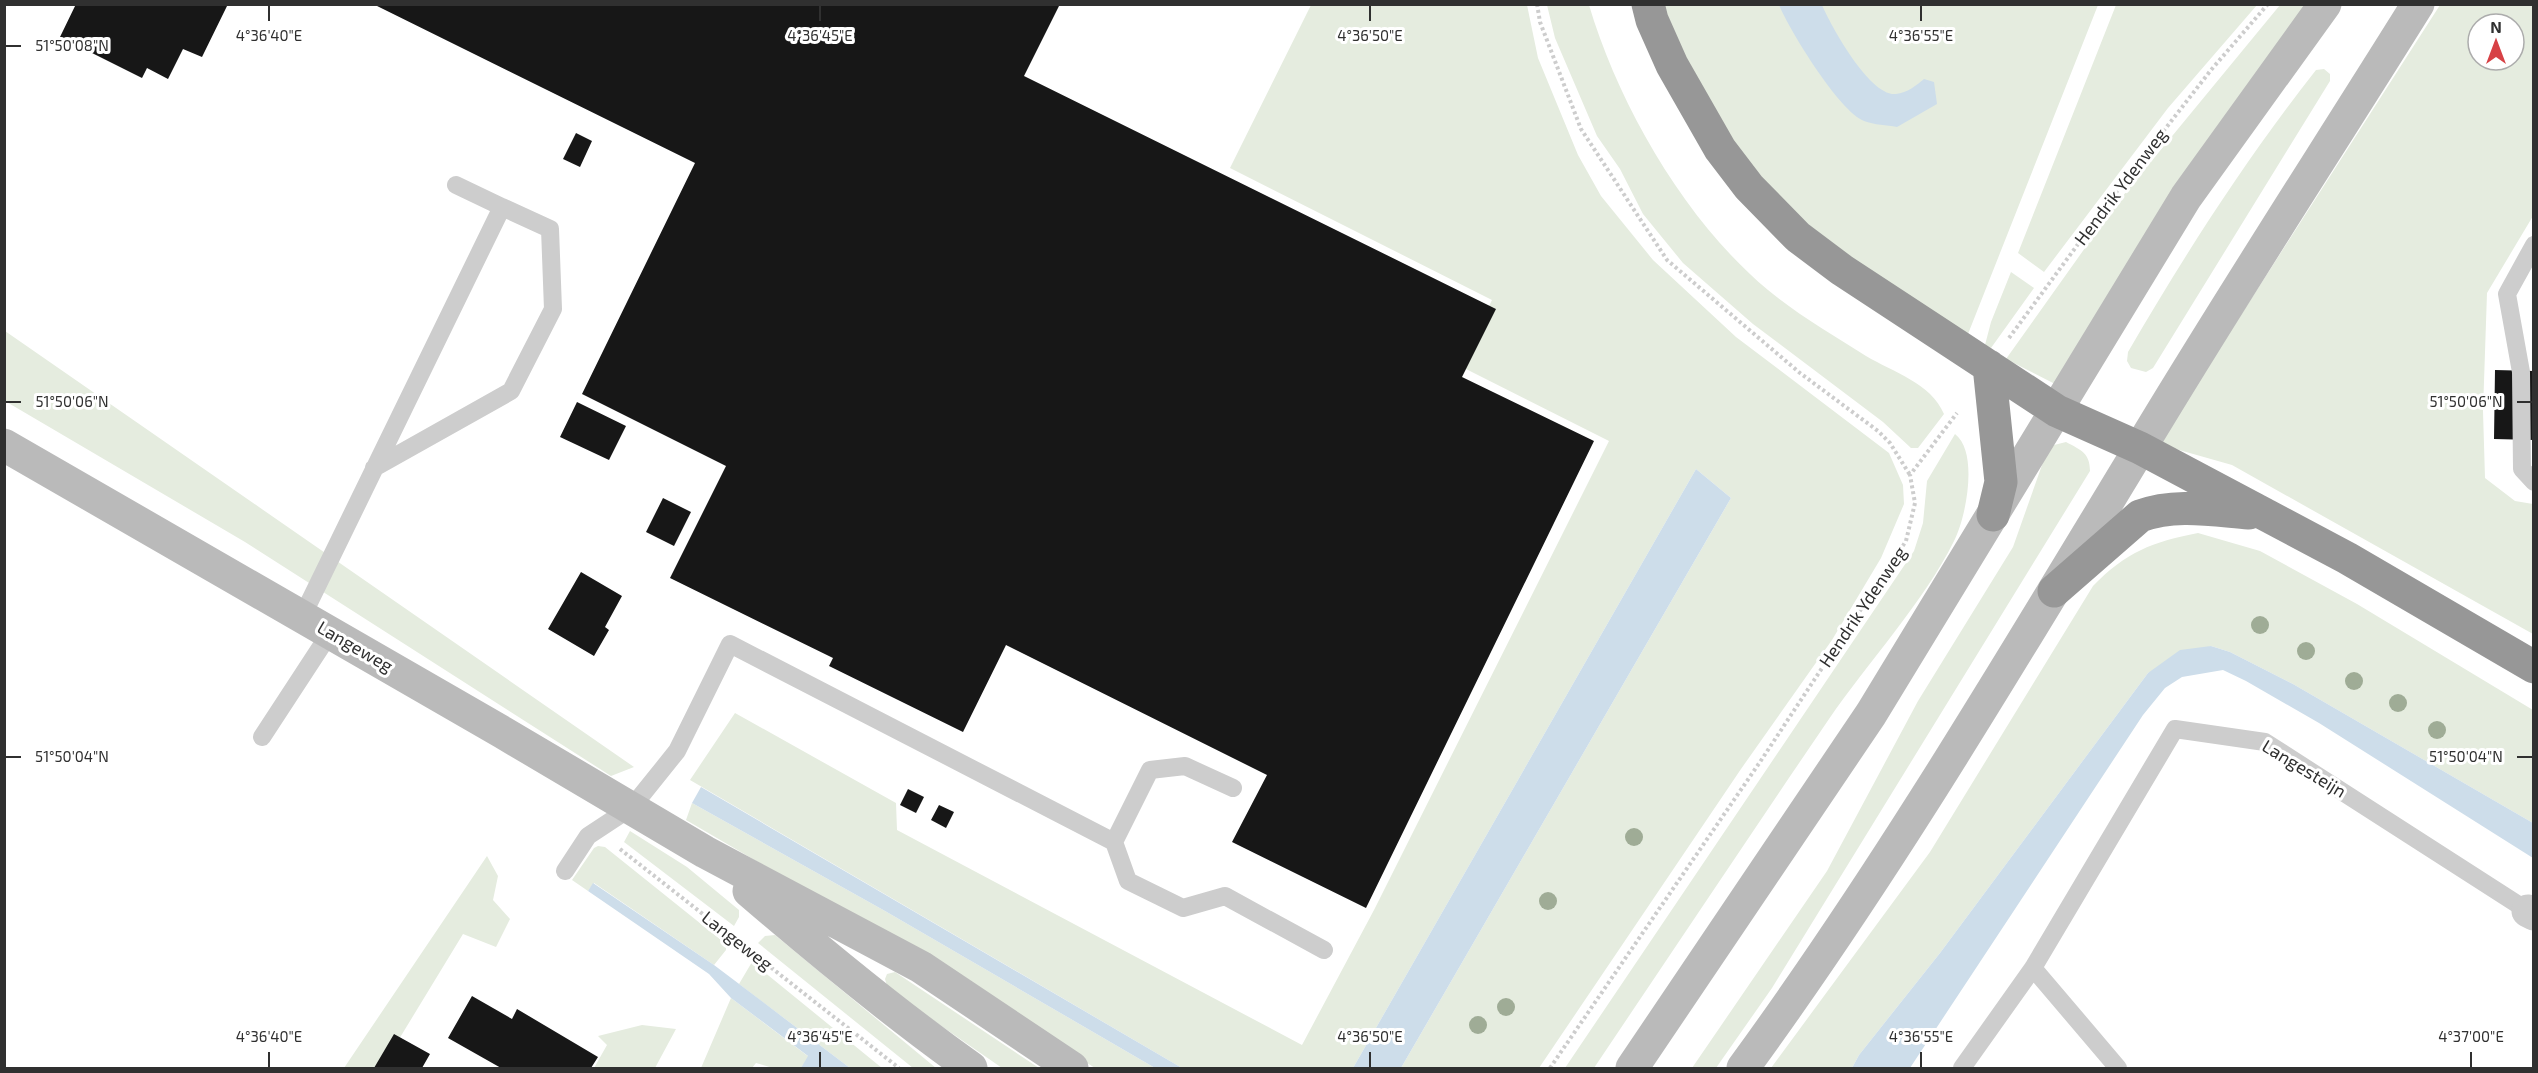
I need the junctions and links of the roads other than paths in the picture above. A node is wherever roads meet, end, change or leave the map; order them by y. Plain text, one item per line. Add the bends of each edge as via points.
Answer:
1 (1648, 4) edge
2 (2325, 4) edge
3 (2418, 4) edge
4 (456, 185) dead end
5 (502, 207) junction
6 (2534, 245) edge
7 (1989, 366) junction
8 (2057, 411) junction
9 (4, 444) edge
10 (2140, 448) junction
11 (374, 468) junction
12 (2534, 482) edge
13 (2262, 514) junction
14 (1993, 515) junction
15 (2054, 591) junction
16 (302, 617) junction
17 (330, 633) junction
18 (2534, 667) edge
19 (262, 737) dead end
20 (1233, 788) dead end
21 (632, 807) junction
22 (1114, 842) junction
23 (705, 852) junction
24 (566, 871) dead end
25 (2531, 912) edge
26 (1324, 950) dead end
27 (2033, 968) junction
28 (971, 1068) edge
29 (1072, 1068) edge
30 (1632, 1068) edge
31 (1743, 1068) edge
32 (1962, 1068) edge
33 (2118, 1068) edge

1 - 7 highway via 1681,83 1720,149 1749,187 1798,237 1842,270
2 - 8 main road via 2186,197
3 - 10 main road
4 - 5 lane
5 - 11 lane
5 - 11 lane via 550,229 553,309 511,391
6 - 12 lane via 2507,294 2521,372 2522,469
7 - 8 highway
7 - 14 highway via 2001,482
8 - 10 highway
8 - 14 main road
9 - 16 main road, Langeweg
10 - 13 highway
10 - 15 main road
11 - 16 lane
13 - 15 highway via 2196,508 2156,510 2140,516
13 - 18 highway via 2347,558
14 - 30 main road via 1871,714
15 - 31 main road via 1816,967
16 - 17 main road, Langeweg
17 - 19 lane
17 - 21 main road, Langeweg
20 - 22 lane via 1185,766 1150,770
21 - 22 lane via 677,751 729,644
21 - 23 main road, Langeweg
21 - 24 lane via 588,836
22 - 26 lane via 1128,881 1182,908 1224,896
23 - 28 main road, Langeweg via 835,966
23 - 29 main road, Langeweg via 921,967
25 - 27 lane, Langesteijn via 2265,742 2175,729
27 - 32 lane, Langesteijn
27 - 33 lane

